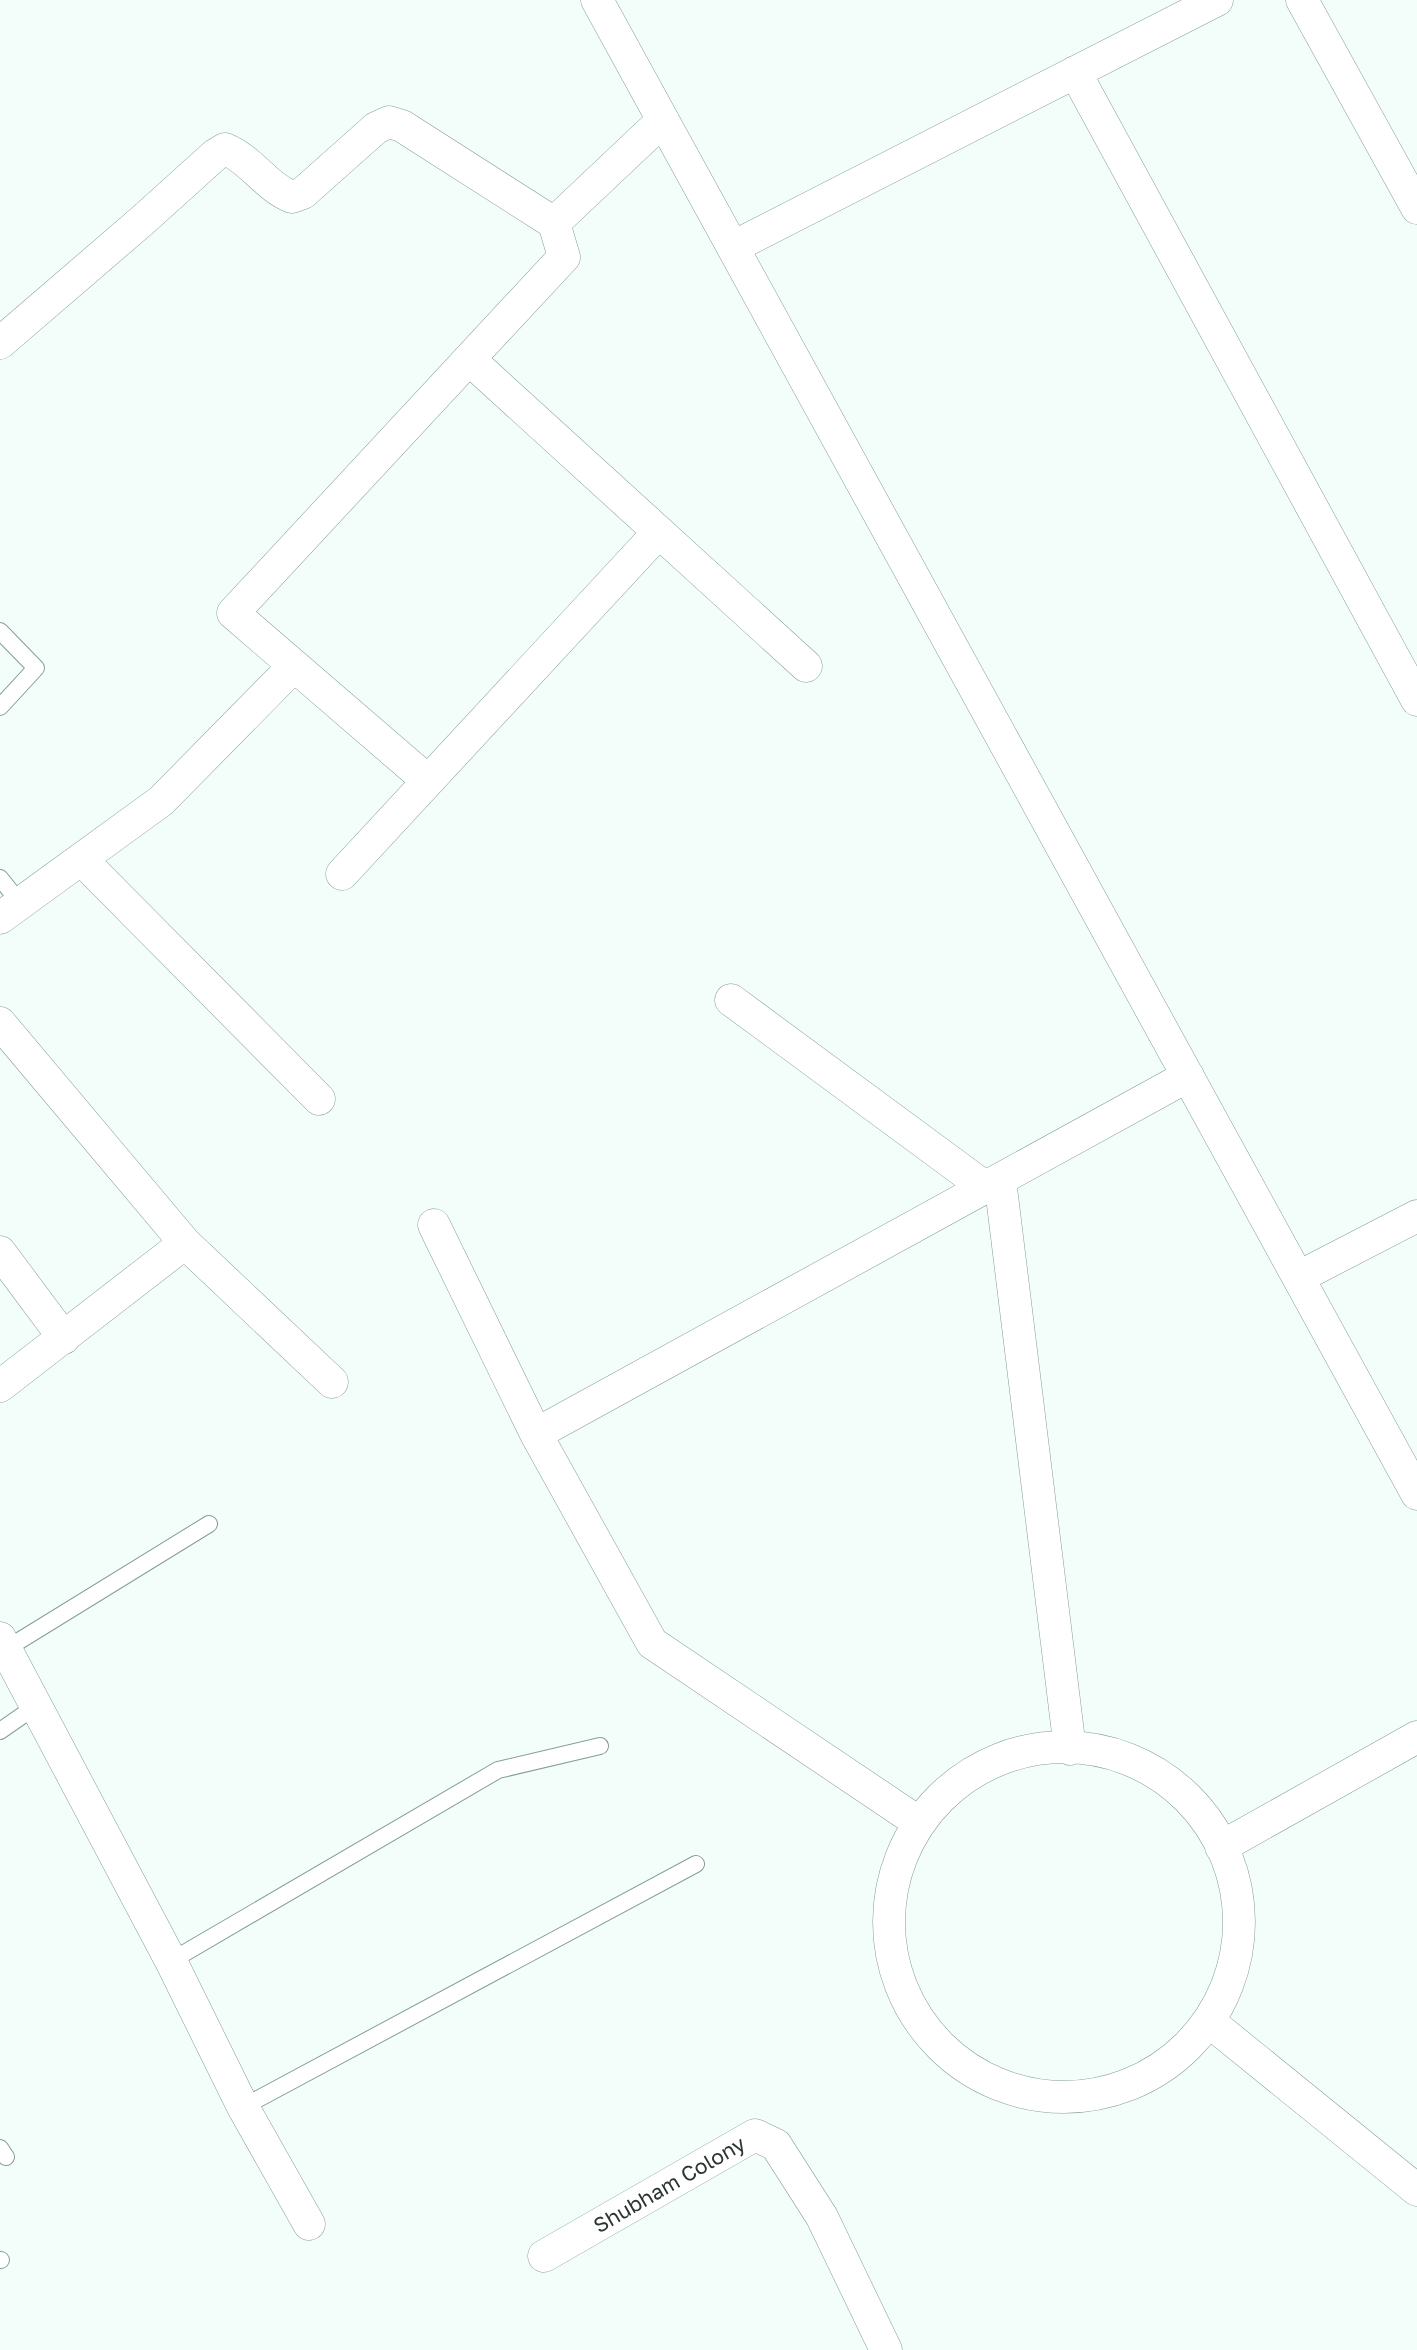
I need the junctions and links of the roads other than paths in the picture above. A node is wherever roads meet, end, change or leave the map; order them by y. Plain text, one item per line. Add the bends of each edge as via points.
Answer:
1 (597, 0) edge
2 (1217, 0) edge
3 (1302, 0) edge
4 (1075, 72) junction
5 (663, 120) junction
6 (1417, 208) edge
7 (554, 223) junction
8 (733, 247) junction
9 (0, 343) edge
10 (469, 359) junction
11 (659, 532) junction
12 (0, 631) edge
13 (294, 666) junction
14 (806, 666) dead end
15 (1417, 700) edge
16 (0, 707) edge
17 (428, 781) junction
18 (81, 859) junction
19 (342, 874) dead end
20 (0, 878) edge
21 (10, 911) edge
22 (731, 1000) dead end
23 (0, 1023) edge
24 (1188, 1076) junction
25 (319, 1099) dead end
26 (993, 1184) junction
27 (1417, 1216) edge
28 (433, 1225) dead end
29 (185, 1243) junction
30 (0, 1252) edge
31 (1299, 1278) junction
32 (64, 1338) junction
33 (332, 1382) dead end
34 (0, 1386) edge
35 (536, 1434) junction
36 (1417, 1494) edge
37 (209, 1524) dead end
38 (3, 1643) edge
39 (36, 1706) junction
40 (0, 1731) edge
41 (1417, 1737) edge
42 (600, 1746) dead end
43 (1070, 1749) junction
44 (918, 1822) junction
45 (1221, 1847) junction
46 (696, 1864) dead end
47 (171, 1961) junction
48 (1211, 2023) junction
49 (243, 2107) junction
50 (1417, 2190) edge
51 (309, 2224) dead end
52 (544, 2256) dead end
53 (886, 2350) edge

1 - 5 street
2 - 4 street
3 - 6 street
4 - 8 street
4 - 15 street
5 - 7 street
5 - 8 street
7 - 9 street via 389,122 376,128 303,193 292,197 278,192 238,154 225,149
7 - 10 street via 564,257
8 - 24 street
10 - 11 street
10 - 13 street via 233,613
11 - 14 street
11 - 17 street
12 - 16 lane via 36,668
13 - 17 street
13 - 18 street via 161,801
17 - 19 street
18 - 21 street
18 - 25 street
20 - 21 lane
22 - 26 street
23 - 29 street
24 - 26 street
24 - 31 street
26 - 35 street
26 - 43 street
27 - 31 street
28 - 35 street
29 - 32 street
29 - 33 street
30 - 32 street
31 - 36 street
32 - 34 street
35 - 44 street via 652,1643
37 - 38 lane
38 - 39 street
39 - 40 lane
39 - 47 street
41 - 45 street
42 - 47 lane via 498,1770
43 - 44 street via 1032,1748 977,1769
43 - 45 street via 1101,1750 1165,1777 1212,1825
44 - 48 street via 890,1889 890,1954 914,2016 965,2068 1018,2093 1097,2096 1170,2066
45 - 48 street via 1239,1891 1240,1950
46 - 49 lane
47 - 49 street
48 - 50 street
49 - 51 street
52 - 53 street, Shubham Colony via 755,2135 776,2145 822,2217

